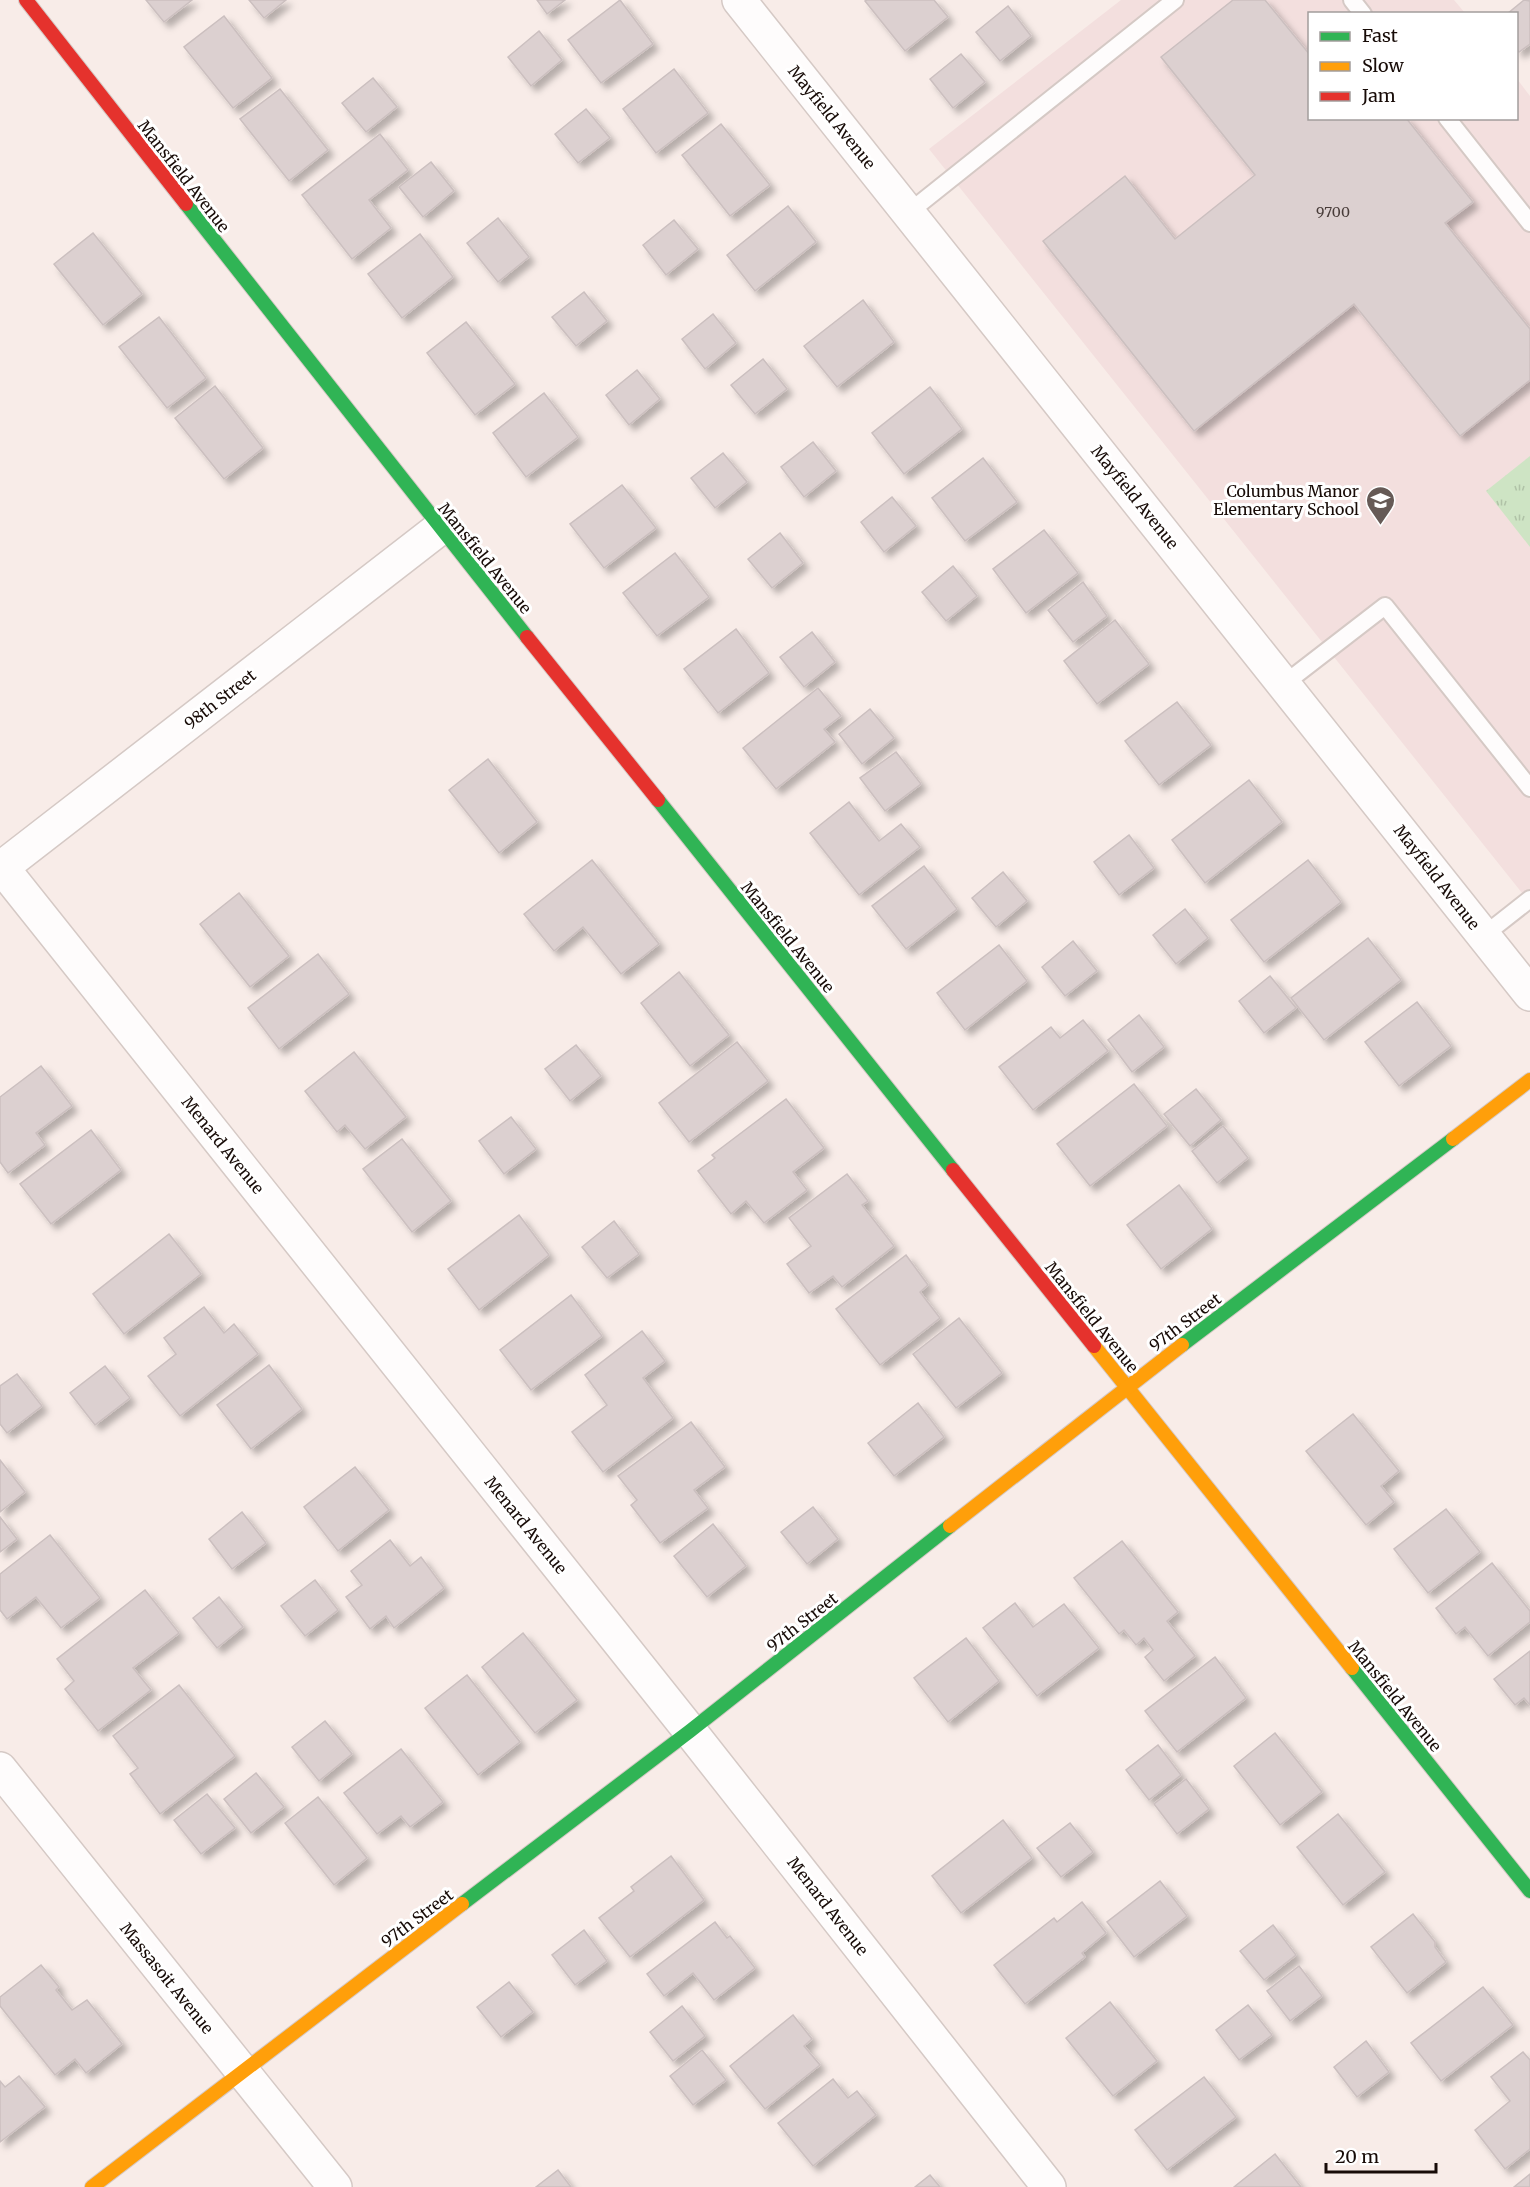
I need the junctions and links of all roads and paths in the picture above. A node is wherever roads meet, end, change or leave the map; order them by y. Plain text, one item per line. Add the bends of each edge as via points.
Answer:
1 (26, 0) edge
2 (739, 0) edge
3 (1175, 0) edge
4 (1352, 0) edge
5 (1361, 12) edge
6 (1449, 120) edge
7 (908, 213) junction
8 (1530, 223) edge
9 (440, 528) junction
10 (1284, 684) junction
11 (1530, 788) edge
12 (1, 867) edge
13 (1530, 899) edge
14 (1483, 936) junction
15 (1530, 994) edge
16 (1530, 1080) edge
17 (1127, 1387) junction
18 (690, 1731) junction
19 (0, 1769) edge
20 (1530, 1891) edge
21 (241, 2071) junction
22 (92, 2187) edge
23 (335, 2187) edge
24 (1049, 2187) edge

1 - 9 street, Mansfield Avenue
2 - 7 street, Mayfield Avenue
3 - 7 lane
4 - 5 lane
6 - 8 lane
7 - 10 street, Mayfield Avenue
9 - 12 street, 98th Street
9 - 17 street, Mansfield Avenue
10 - 11 lane via 1385,606
10 - 14 street, Mayfield Avenue
12 - 18 street, Menard Avenue
13 - 14 lane
14 - 15 street, Mayfield Avenue
16 - 17 street, 97th Street
17 - 18 street, 97th Street
17 - 20 street, Mansfield Avenue
18 - 21 street, 97th Street
18 - 24 street, Menard Avenue
19 - 21 street, Massasoit Avenue
21 - 22 street, 97th Street
21 - 23 street, Massasoit Avenue

